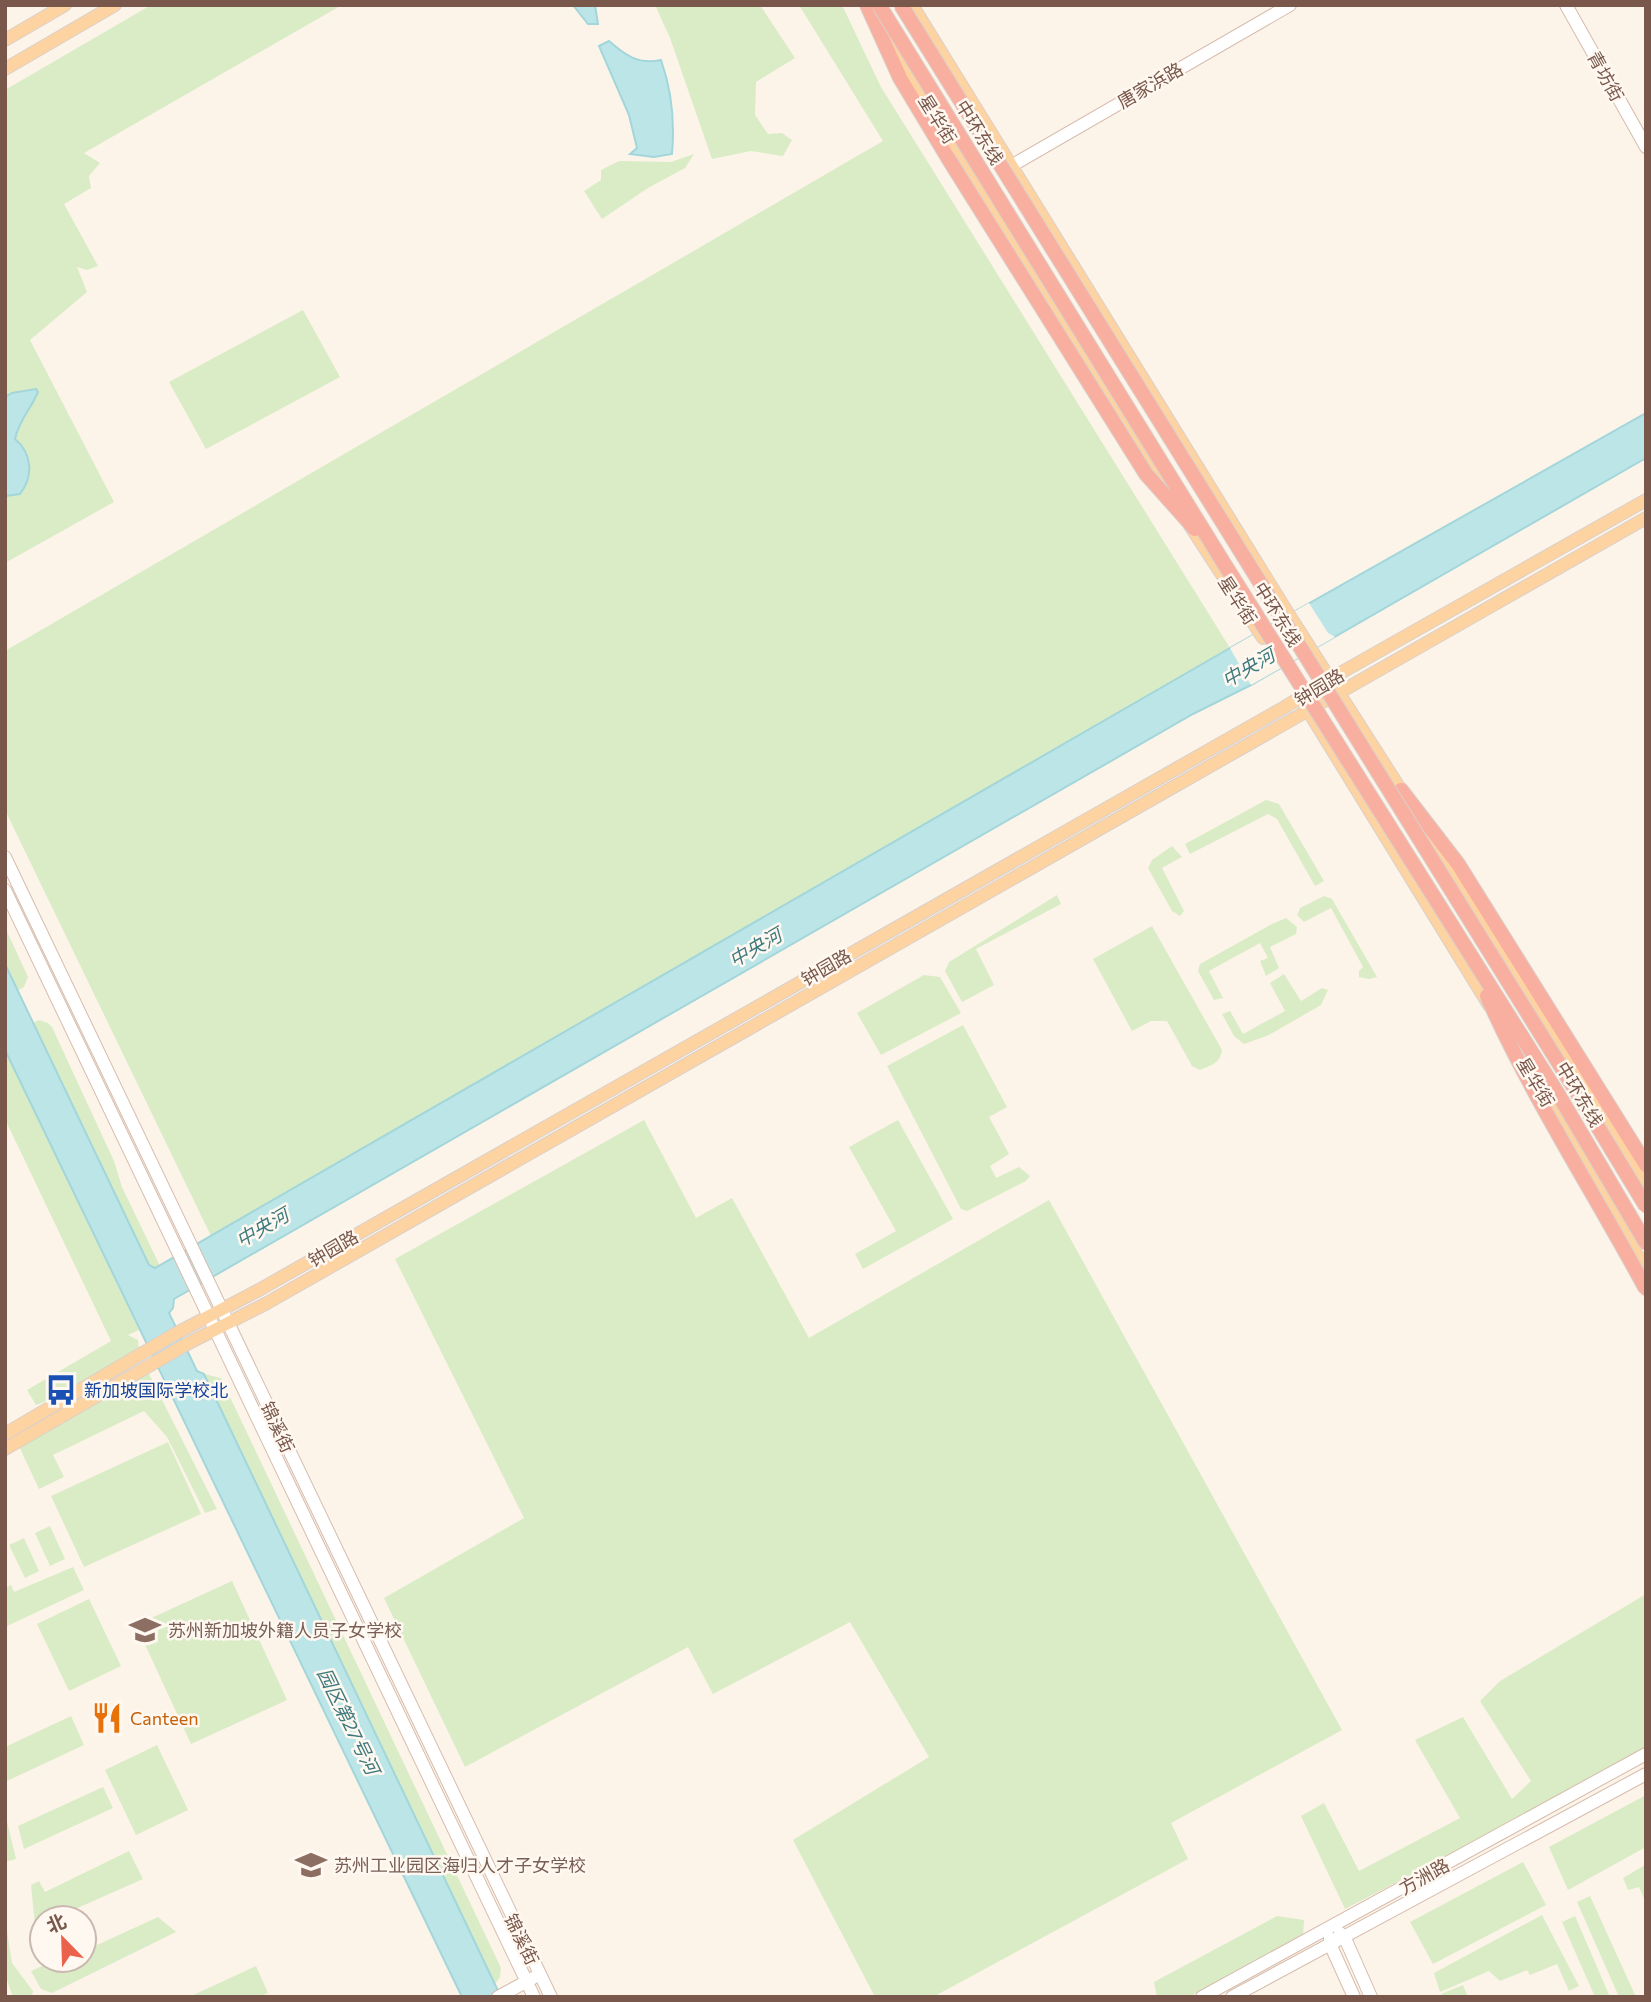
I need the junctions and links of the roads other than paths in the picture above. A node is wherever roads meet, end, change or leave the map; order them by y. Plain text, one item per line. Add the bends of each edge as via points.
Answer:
1 (65, 5) edge
2 (115, 5) edge
3 (867, 5) edge
4 (879, 5) edge
5 (901, 5) edge
6 (912, 5) edge
7 (1290, 5) edge
8 (1566, 5) edge
9 (5, 40) edge
10 (5, 69) edge
11 (1646, 148) edge
12 (1011, 166) junction
13 (1646, 499) edge
14 (1646, 518) edge
15 (1223, 562) junction
16 (1330, 679) junction
17 (1338, 693) junction
18 (1300, 698) junction
19 (1308, 711) junction
20 (1401, 790) junction
21 (5, 857) edge
22 (5, 890) edge
23 (1467, 950) junction
24 (1646, 1165) edge
25 (1646, 1188) edge
26 (1646, 1206) edge
27 (1646, 1243) edge
28 (1646, 1270) edge
29 (1646, 1289) edge
30 (221, 1311) junction
31 (208, 1317) junction
32 (228, 1325) junction
33 (215, 1331) junction
34 (5, 1434) edge
35 (5, 1449) edge
36 (1646, 1754) edge
37 (1646, 1774) edge
38 (1331, 1927) junction
39 (1344, 1936) junction
40 (1330, 1944) junction
41 (540, 1975) junction
42 (527, 1982) junction
43 (499, 1996) edge
44 (534, 1997) edge
45 (551, 1997) edge
46 (1202, 1997) edge
47 (1232, 1997) edge
48 (1353, 1997) edge
49 (1371, 1997) edge

1 - 9 main road
2 - 10 main road
3 - 15 highway, bridge via 900,78 1146,474
3 - 18 main road, 星华街
4 - 15 highway, 中环东线, bridge
5 - 26 highway, 中环东线, bridge
6 - 12 main road, 星华街
7 - 12 main road, 唐家浜路
8 - 11 main road, 青坊街
12 - 16 main road, 星华街
13 - 16 main road, 钟园路
14 - 17 main road, 钟园路
15 - 23 highway, 中环东线, bridge
16 - 17 main road, 星华街
16 - 18 main road, 钟园路
17 - 19 main road, 钟园路
17 - 20 main road, 星华街
18 - 19 main road, 星华街
18 - 30 main road, 钟园路
19 - 28 main road, 星华街
19 - 32 main road, 钟园路
20 - 24 highway via 1458,864
20 - 25 main road, 星华街
21 - 30 main road, 锦溪街
22 - 31 main road, 锦溪街
23 - 27 highway, 中环东线, bridge
23 - 29 highway, bridge via 1507,1040
30 - 31 main road, 钟园路
30 - 32 main road, 锦溪街
31 - 33 main road, 锦溪街
31 - 34 main road, 钟园路
32 - 33 main road, 钟园路
32 - 41 main road, 锦溪街
33 - 35 main road, 钟园路
33 - 42 main road, 锦溪街
36 - 38 main road, 方洲路
37 - 39 main road, 方洲路
38 - 39 main road
38 - 40 main road
38 - 46 main road, 方洲路
39 - 40 main road, 方洲路
39 - 49 main road
40 - 47 main road, 方洲路
40 - 48 main road
41 - 42 main road
41 - 45 main road, 锦溪街
42 - 43 main road
42 - 44 main road, 锦溪街

